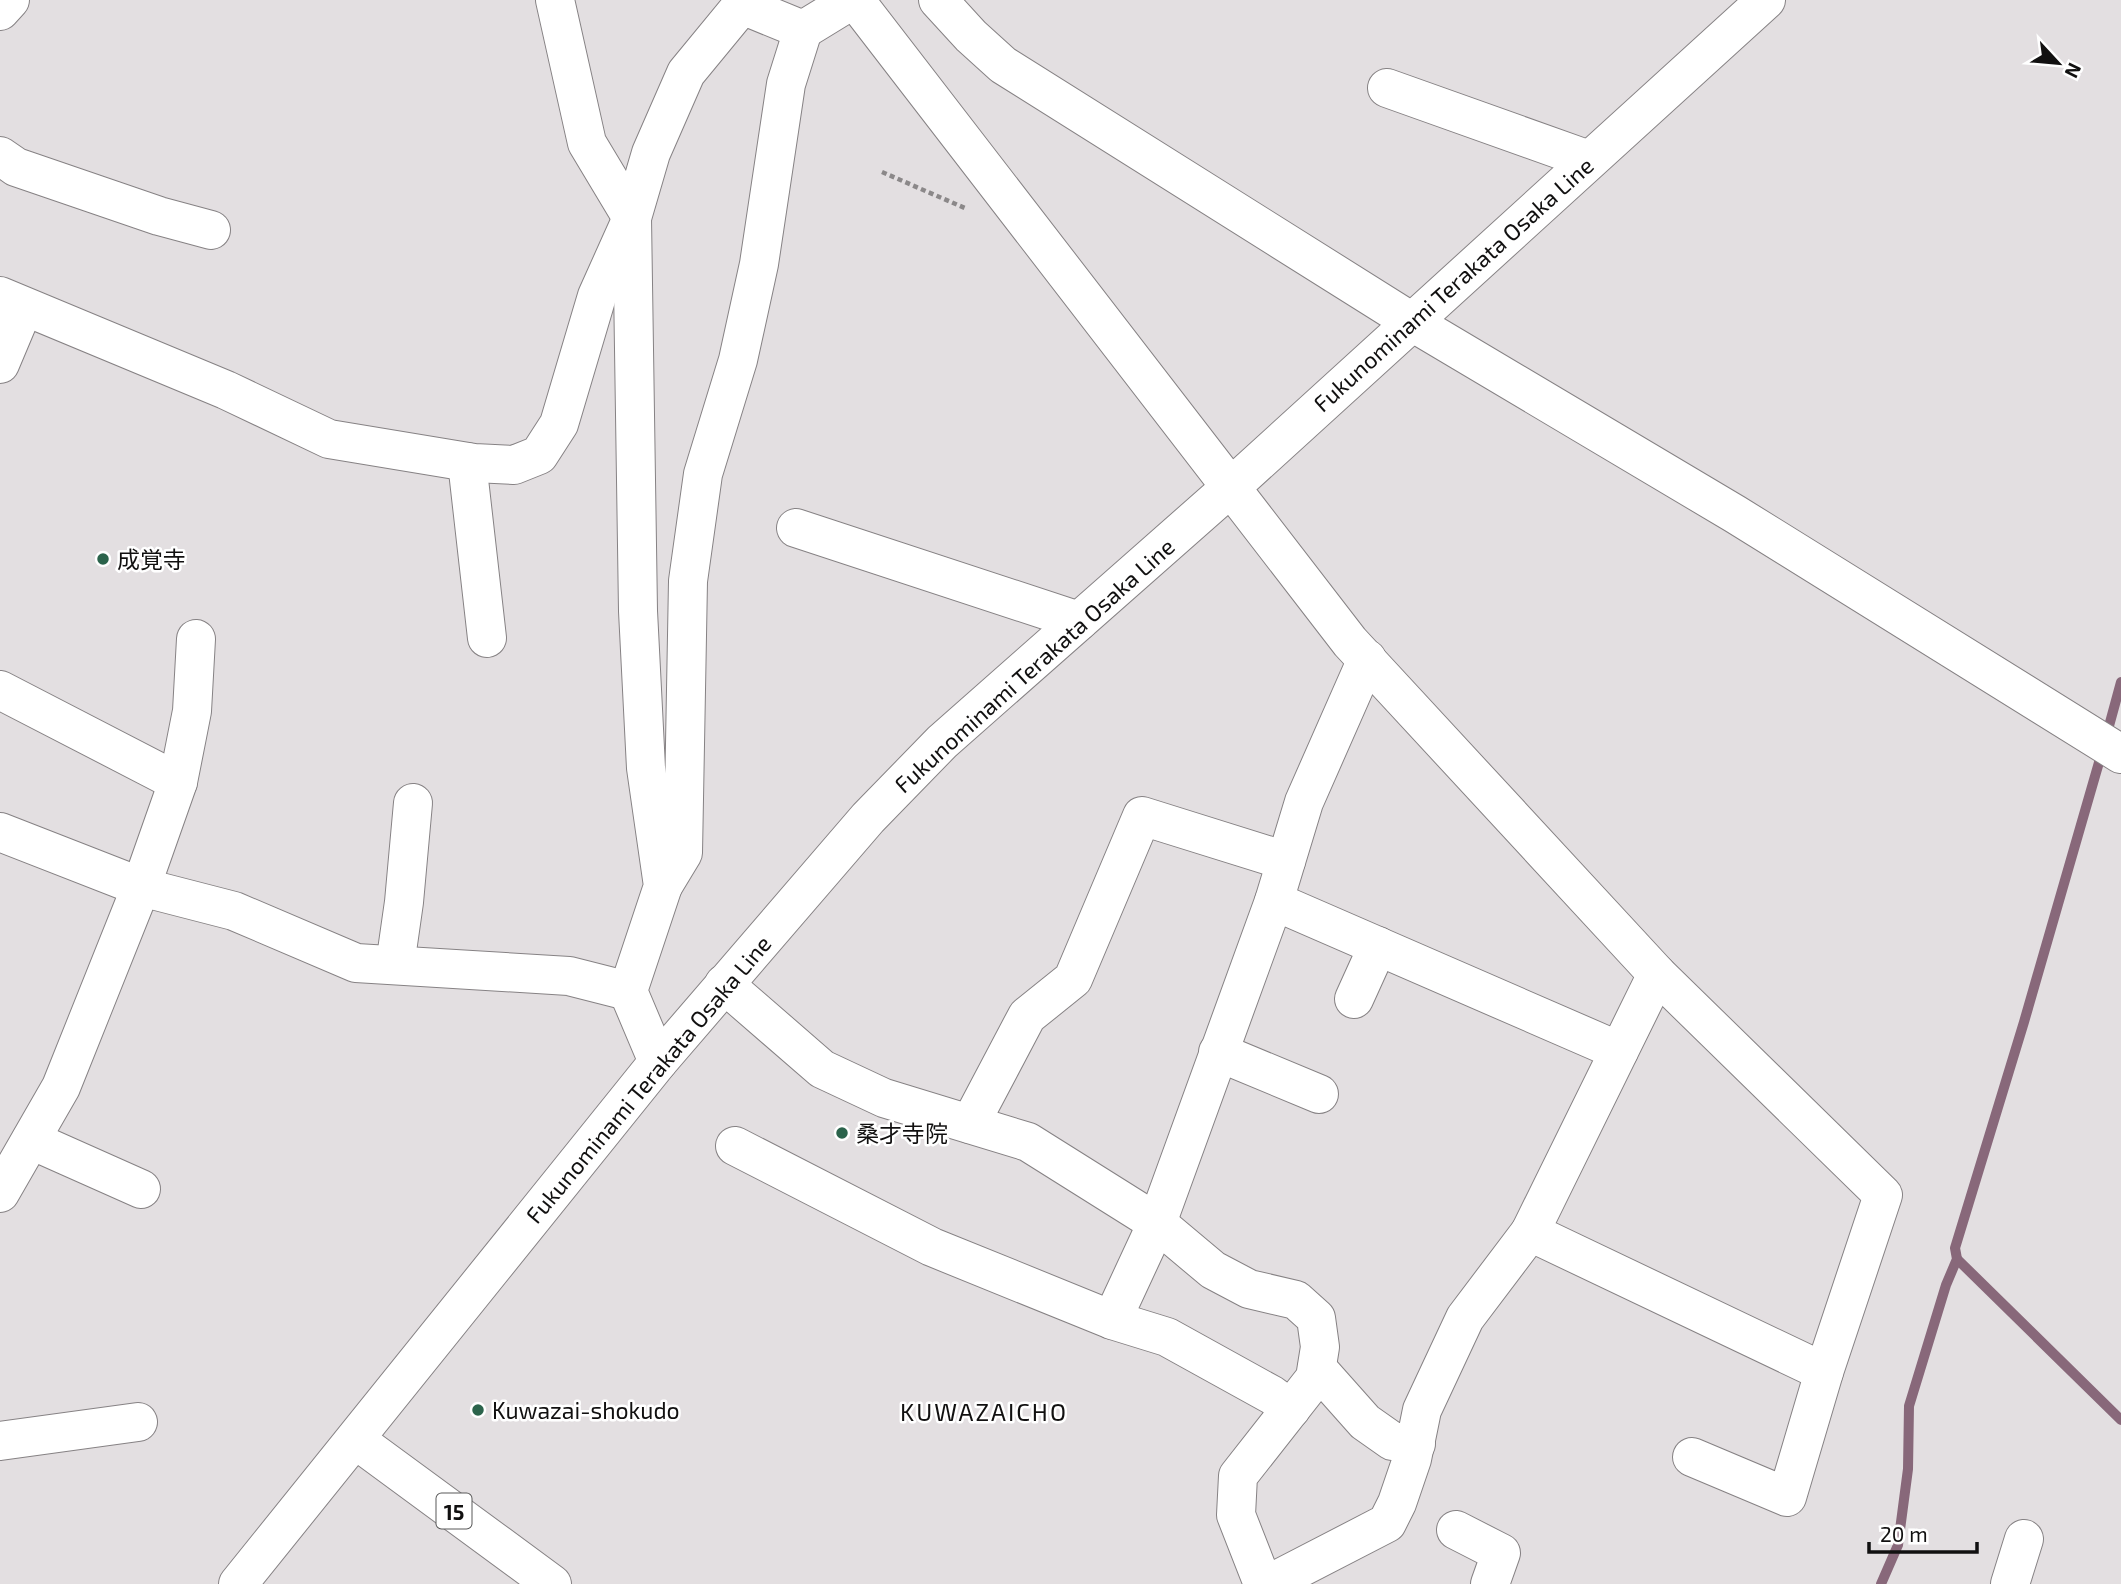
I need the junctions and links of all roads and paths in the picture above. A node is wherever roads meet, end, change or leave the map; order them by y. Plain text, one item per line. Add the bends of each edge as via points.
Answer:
1 (10, 0) edge
2 (555, 0) edge
3 (853, 0) edge
4 (939, 0) edge
5 (1766, 0) edge
6 (0, 11) edge
7 (803, 30) junction
8 (1387, 88) dead end
9 (1589, 160) junction
10 (5, 171) edge
11 (882, 172) dead end
12 (970, 210) dead end
13 (632, 218) junction
14 (211, 230) dead end
15 (12, 301) edge
16 (1412, 322) junction
17 (0, 364) edge
18 (467, 462) junction
19 (1231, 487) junction
20 (796, 528) dead end
21 (1079, 621) junction
22 (487, 638) dead end
23 (196, 639) dead end
24 (1367, 659) junction
25 (0, 690) edge
26 (2121, 754) edge
27 (178, 782) junction
28 (413, 803) dead end
29 (0, 832) edge
30 (1286, 861) junction
31 (663, 886) junction
32 (141, 887) junction
33 (1274, 901) junction
34 (1378, 946) junction
35 (395, 965) junction
36 (1657, 974) junction
37 (724, 984) junction
38 (628, 990) junction
39 (1353, 999) dead end
40 (1619, 1051) junction
41 (1218, 1052) junction
42 (658, 1062) junction
43 (1319, 1094) dead end
44 (970, 1124) junction
45 (30, 1140) junction
46 (735, 1146) dead end
47 (141, 1189) dead end
48 (0, 1193) edge
49 (1157, 1223) junction
50 (1530, 1232) junction
51 (1112, 1320) junction
52 (1317, 1367) junction
53 (1824, 1372) junction
54 (1291, 1409) junction
55 (138, 1422) dead end
56 (356, 1440) junction
57 (0, 1441) edge
58 (1416, 1444) junction
59 (1692, 1457) dead end
60 (1456, 1530) dead end
61 (2024, 1539) dead end
62 (238, 1584) edge
63 (552, 1584) edge
64 (1263, 1584) edge
65 (1269, 1584) edge
66 (1490, 1584) edge
67 (2010, 1584) edge

1 - 6 street
2 - 13 street via 587,143
3 - 7 street
3 - 19 street
4 - 16 street via 1003,65
5 - 9 street, Fukunominami Terakata Osaka Line
7 - 13 street via 742,5 686,72 651,153
7 - 31 street via 786,85 759,264 738,360 703,474 688,582 683,853
8 - 9 street
9 - 16 street, Fukunominami Terakata Osaka Line
10 - 14 street
11 - 12 path
13 - 18 street via 597,296 559,424 538,455 514,465
13 - 31 street via 639,624 646,768
15 - 17 street
15 - 18 street via 226,390 329,439
16 - 19 street, Fukunominami Terakata Osaka Line
16 - 26 street via 1735,514
18 - 22 street
19 - 21 street, Fukunominami Terakata Osaka Line
19 - 24 street
20 - 21 street
21 - 37 street, Fukunominami Terakata Osaka Line via 942,742 868,818
23 - 27 street via 192,711
24 - 30 street via 1304,802
24 - 36 street
25 - 27 street
27 - 32 street
28 - 35 street
29 - 32 street
30 - 33 street
30 - 44 street via 1142,816 1073,979 1027,1016
31 - 38 street
32 - 35 street via 234,911 356,963
32 - 45 street via 61,1087
33 - 34 street
33 - 41 street
34 - 39 street
34 - 40 street
35 - 38 street via 569,976
36 - 40 street
36 - 53 street via 1883,1195
37 - 42 street, Fukunominami Terakata Osaka Line
37 - 44 street via 822,1069 884,1098
38 - 42 street
40 - 50 street
41 - 43 street
41 - 49 street
42 - 56 street, Fukunominami Terakata Osaka Line
44 - 49 street via 1028,1142
45 - 47 street
45 - 48 street
46 - 51 street via 932,1247
49 - 51 street
49 - 52 street via 1213,1270 1249,1289 1296,1300 1316,1318
50 - 53 street
50 - 58 street via 1465,1318 1422,1410
51 - 54 street via 1167,1337
52 - 54 street via 1315,1378
52 - 58 street via 1365,1422 1392,1441
53 - 59 street via 1787,1497
54 - 64 street via 1238,1476 1236,1515
55 - 57 street
56 - 62 street, Fukunominami Terakata Osaka Line
56 - 63 street, 15
58 - 65 street via 1387,1522
60 - 66 street via 1501,1553
61 - 67 street

